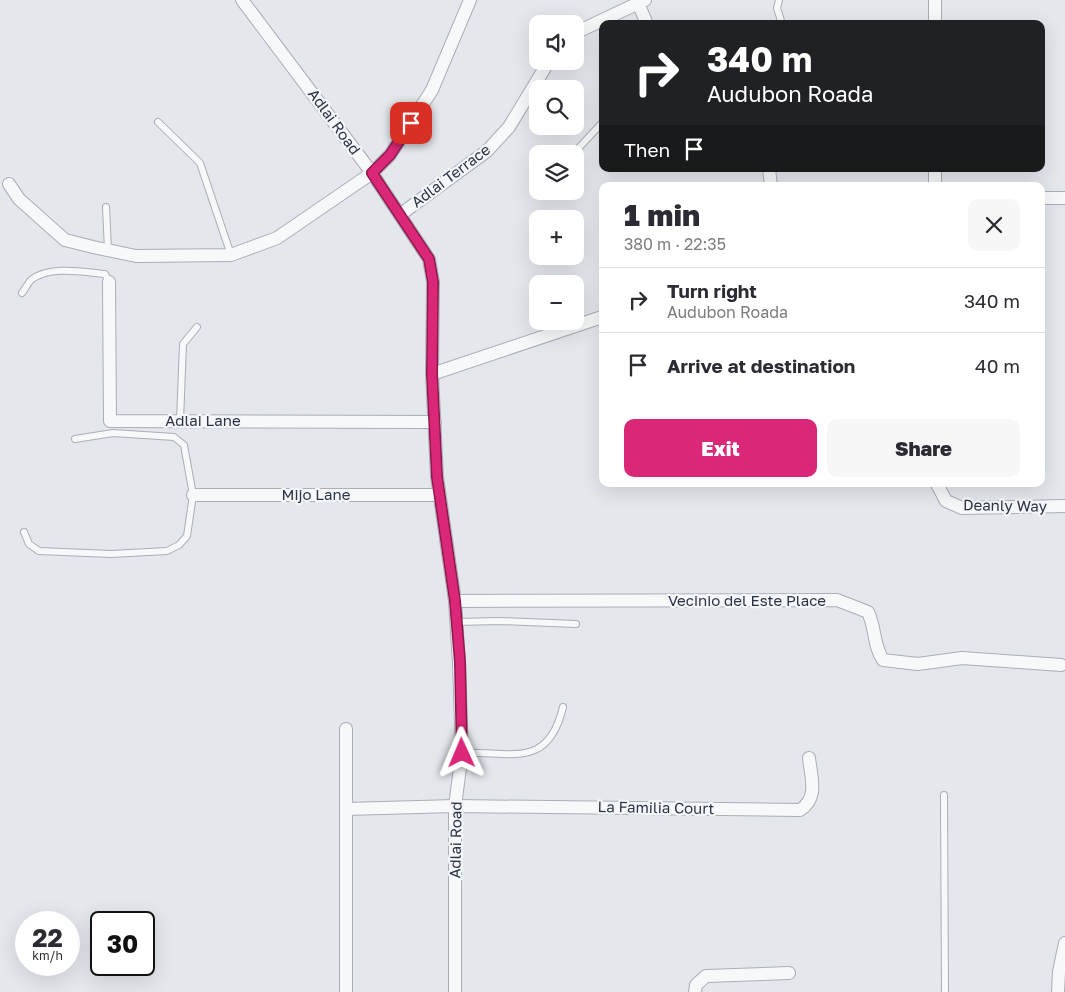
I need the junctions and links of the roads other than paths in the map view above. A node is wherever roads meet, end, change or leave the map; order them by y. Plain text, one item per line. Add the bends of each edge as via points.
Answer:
1 (242, 0) edge
2 (470, 0) edge
3 (779, 0) edge
4 (935, 0) edge
5 (641, 1) edge
6 (602, 20) edge
7 (645, 20) edge
8 (781, 20) edge
9 (935, 20) edge
10 (599, 21) edge
11 (584, 29) edge
12 (543, 70) edge
13 (158, 122) dead end
14 (599, 126) edge
15 (581, 145) edge
16 (372, 173) junction
17 (9, 184) dead end
18 (1045, 198) edge
19 (1065, 198) edge
20 (106, 206) dead end
21 (401, 214) junction
22 (108, 250) junction
23 (231, 255) junction
24 (109, 282) joint
25 (22, 293) dead end
26 (599, 319) edge
27 (197, 327) dead end
28 (432, 374) junction
29 (180, 421) junction
30 (434, 422) junction
31 (75, 439) dead end
32 (939, 487) edge
33 (193, 495) junction
34 (439, 495) junction
35 (1065, 506) edge
36 (24, 532) dead end
37 (455, 601) junction
38 (456, 622) junction
39 (576, 624) dead end
40 (1061, 665) dead end
41 (563, 707) dead end
42 (346, 729) dead end
43 (462, 753) junction
44 (809, 758) dead end
45 (944, 795) dead end
46 (455, 806) junction
47 (346, 809) junction
48 (1065, 943) edge
49 (789, 973) dead end
50 (346, 992) edge
51 (455, 992) edge
52 (695, 992) edge
53 (945, 992) edge
54 (1058, 992) edge

1 - 16 street, Adlai Road
2 - 16 street via 432,90 390,155
3 - 8 lane via 777,8
4 - 9 street
5 - 6 street
5 - 7 street
10 - 11 street
12 - 21 street, Adlai Terrace via 509,127 488,151
13 - 23 lane via 200,164
14 - 15 lane
16 - 21 street, Adlai Road
16 - 23 street via 277,238
17 - 22 street via 19,199 66,240
18 - 19 street
20 - 22 lane
21 - 28 street, Adlai Road via 429,259 433,282
22 - 23 street via 136,256
24 - 25 lane via 105,274 43,273 31,280
24 - 29 street, Adlai Lane via 110,421
26 - 28 street
27 - 29 lane via 183,344
28 - 30 street, Adlai Road
29 - 30 street, Adlai Lane
30 - 34 street, Adlai Road
31 - 33 lane via 113,433 174,437 184,445
32 - 35 street, Deanly Way via 946,501 962,508
33 - 34 street, Mijo Lane
33 - 36 lane via 187,536 180,545 167,551 111,554 45,552 30,544
34 - 37 street, Adlai Road
37 - 38 street, Adlai Road
37 - 40 street, Vecinio del Este Place via 837,600 868,612 874,625 876,649 883,660 918,664 962,658
38 - 39 lane
38 - 43 street, Adlai Road
41 - 43 lane via 556,733 536,751 511,755
42 - 47 street
43 - 46 street, Adlai Road
44 - 46 street, La Familia Court via 812,798 800,810
45 - 53 lane
46 - 47 street, La Familia Court
46 - 51 street, Adlai Road
47 - 50 street
48 - 54 street
49 - 52 street via 706,976 696,985

